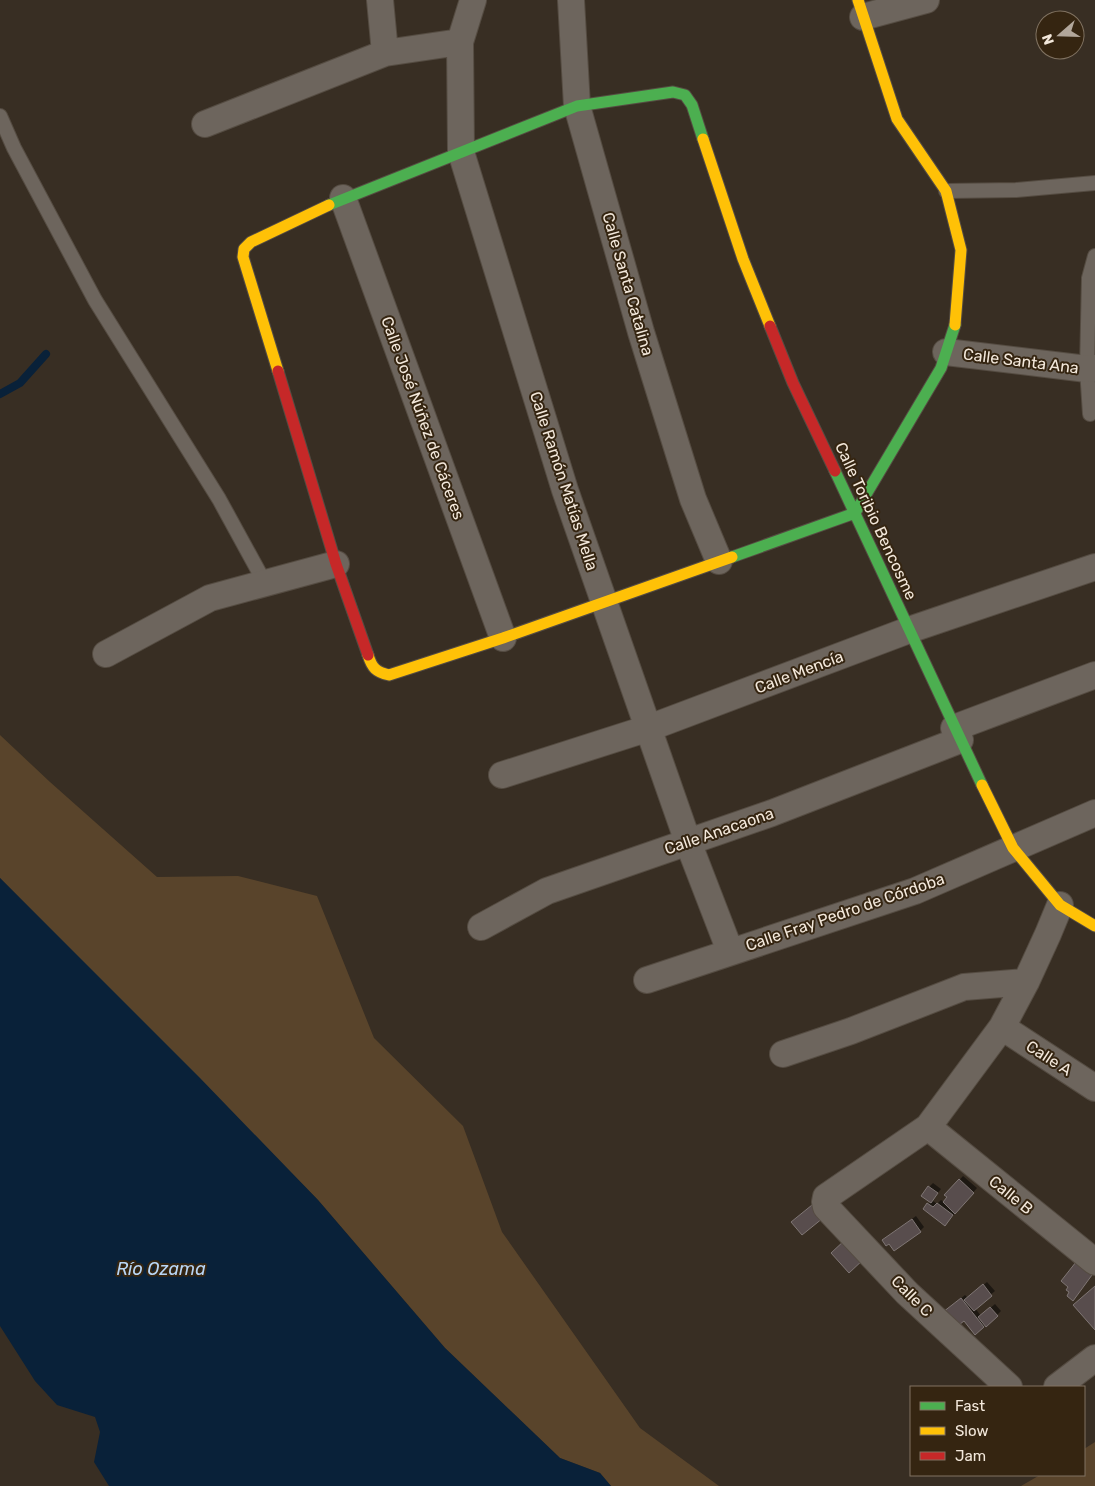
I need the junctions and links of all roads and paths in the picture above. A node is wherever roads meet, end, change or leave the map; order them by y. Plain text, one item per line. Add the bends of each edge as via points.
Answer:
1 (380, 0) edge
2 (473, 0) edge
3 (571, 0) edge
4 (926, 0) edge
5 (861, 9) edge
6 (460, 42) junction
7 (385, 54) junction
8 (577, 106) junction
9 (0, 116) edge
10 (204, 124) dead end
11 (461, 152) junction
12 (1095, 183) edge
13 (946, 191) junction
14 (343, 198) junction
15 (1095, 256) edge
16 (946, 352) junction
17 (1091, 368) edge
18 (1090, 414) dead end
19 (855, 513) junction
20 (719, 561) junction
21 (336, 564) junction
22 (1095, 567) edge
23 (265, 583) junction
24 (604, 602) junction
25 (909, 630) junction
26 (503, 638) junction
27 (106, 654) dead end
28 (1095, 675) edge
29 (649, 728) junction
30 (957, 734) junction
31 (502, 775) dead end
32 (1095, 814) edge
33 (688, 842) junction
34 (1013, 848) junction
35 (1060, 905) junction
36 (1095, 926) edge
37 (481, 927) dead end
38 (730, 951) junction
39 (647, 980) dead end
40 (1026, 982) junction
41 (1002, 1028) junction
42 (783, 1054) dead end
43 (1095, 1088) edge
44 (928, 1127) junction
45 (1095, 1262) edge
46 (1095, 1358) edge
47 (1008, 1386) edge
48 (1058, 1386) edge

1 - 7 street
2 - 6 street, Calle Ramón Matías Mella
3 - 8 street, Calle Santa Catalina
4 - 5 street
5 - 13 street via 897,119
6 - 7 street
6 - 11 street, Calle Ramón Matías Mella
7 - 10 street
8 - 11 street
8 - 19 street, Calle Toribio Bencosme via 673,92 685,95 692,105 743,259 789,374
8 - 20 street, Calle Santa Catalina via 641,332 693,499
9 - 23 lane via 95,300 219,499
11 - 14 street
11 - 24 street, Calle Ramón Matías Mella via 565,490
12 - 13 lane via 1016,190
13 - 16 street via 961,250 956,323
14 - 21 street via 251,242 244,249 243,257
14 - 26 street, Calle José Núñez de Cáceres
15 - 17 lane via 1088,278
16 - 17 street, Calle Santa Ana
16 - 19 street via 941,368
17 - 18 lane
19 - 20 street
19 - 25 street, Calle Toribio Bencosme
20 - 24 street
21 - 23 street
21 - 26 street via 372,667 380,673 389,675
22 - 25 street, Calle Mencía
23 - 27 street via 210,598
24 - 26 street
24 - 29 street, Calle Ramón Matías Mella
25 - 29 street, Calle Mencía
25 - 30 street, Calle Toribio Bencosme
28 - 30 street, Calle Anacaona
29 - 31 street, Calle Mencía
29 - 33 street, Calle Ramón Matías Mella
30 - 33 street, Calle Anacaona via 772,813
30 - 34 street, Calle Toribio Bencosme
32 - 34 street, Calle Fray Pedro de Córdoba
33 - 37 street, Calle Anacaona via 547,891
33 - 38 street, Calle Ramón Matías Mella
34 - 35 street, Calle Toribio Bencosme
34 - 38 street, Calle Fray Pedro de Córdoba via 915,891
35 - 36 street, Calle Toribio Bencosme
35 - 40 street
38 - 39 street, Calle Fray Pedro de Córdoba
40 - 41 street
40 - 42 street via 964,987
41 - 43 street, Calle A
41 - 44 street
44 - 45 street, Calle B
44 - 47 street, Calle C via 826,1197 826,1207 907,1293
46 - 48 street

